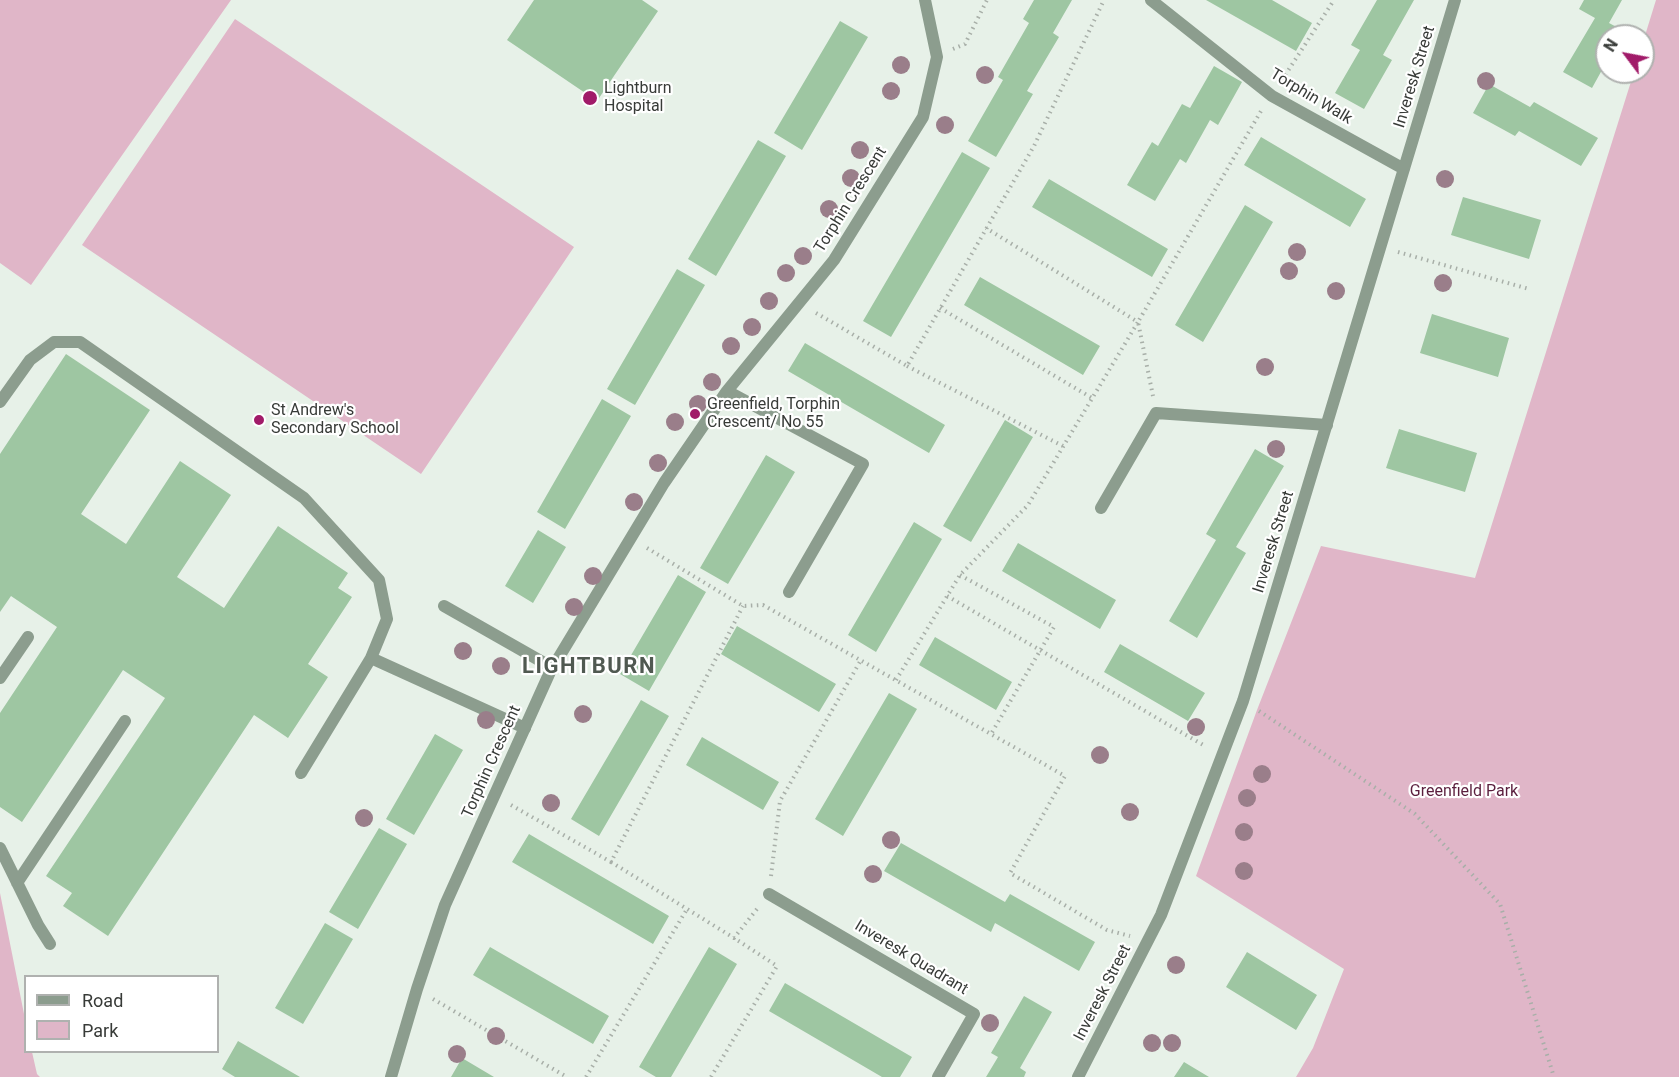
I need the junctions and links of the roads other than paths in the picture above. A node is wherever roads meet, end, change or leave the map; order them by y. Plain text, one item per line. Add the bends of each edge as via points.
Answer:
1 (925, 0) edge
2 (1151, 0) edge
3 (1455, 0) edge
4 (1404, 169) junction
5 (727, 391) junction
6 (0, 402) edge
7 (1327, 425) junction
8 (1101, 508) dead end
9 (789, 592) dead end
10 (444, 606) dead end
11 (28, 637) dead end
12 (371, 658) junction
13 (553, 668) junction
14 (0, 678) edge
15 (125, 721) dead end
16 (525, 728) junction
17 (301, 773) dead end
18 (0, 848) edge
19 (17, 883) junction
20 (769, 894) road end
21 (50, 944) dead end
22 (391, 1077) edge
23 (938, 1077) edge
24 (1078, 1077) edge

1 - 5 street, Torphin Crescent via 937,57 922,117 834,260
2 - 4 street, Torphin Walk via 1272,96
3 - 4 street, Inveresk Street
4 - 7 street, Inveresk Street
5 - 9 street via 863,464
5 - 13 street, Torphin Crescent via 664,483
6 - 12 street via 30,360 54,342 80,342 304,498 379,580 387,619
7 - 8 street via 1156,413
7 - 24 street, Inveresk Street via 1243,701 1161,915
10 - 13 street
11 - 14 street
12 - 16 street
12 - 17 street
13 - 16 street, Torphin Crescent
15 - 19 street
16 - 22 street, Torphin Crescent via 445,905
18 - 19 street
19 - 21 street
20 - 23 street, Inveresk Quadrant via 974,1014

